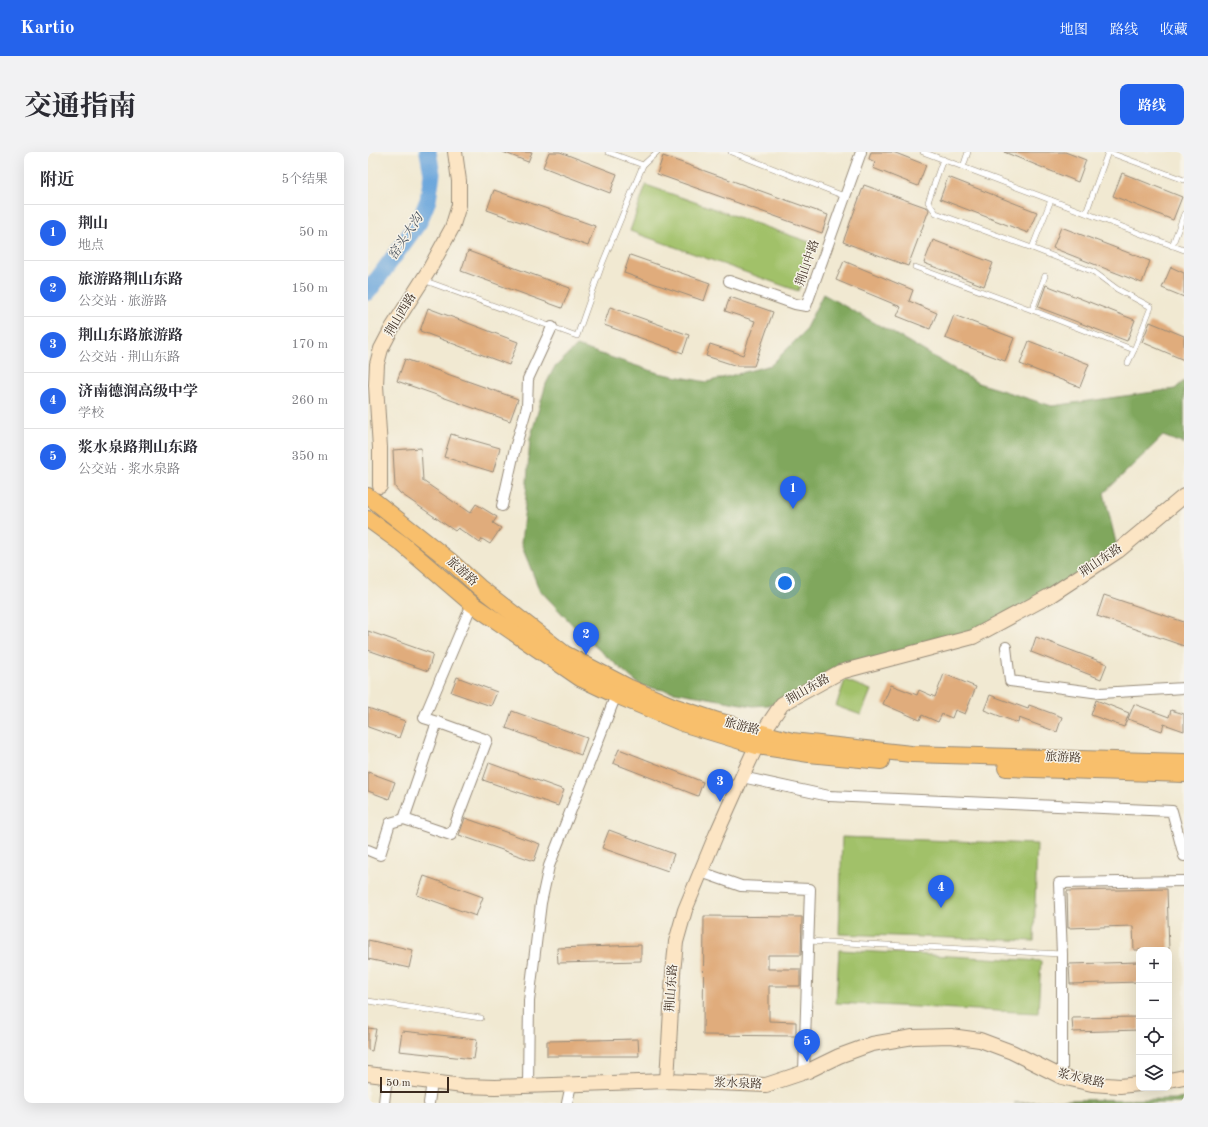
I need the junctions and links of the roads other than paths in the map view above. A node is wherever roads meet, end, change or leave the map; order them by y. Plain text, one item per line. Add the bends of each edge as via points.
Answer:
1 (455, 152) edge
2 (608, 152) edge
3 (657, 152) edge
4 (731, 152) edge
5 (860, 152) edge
6 (923, 152) edge
7 (968, 152) edge
8 (1108, 152) edge
9 (943, 159) junction
10 (643, 165) junction
11 (963, 167) junction
12 (1184, 180) edge
13 (844, 196) junction
14 (1051, 200) junction
15 (1086, 213) junction
16 (1184, 214) edge
17 (1172, 246) junction
18 (1032, 248) junction
19 (1184, 250) edge
20 (915, 267) dead end
21 (1045, 276) dead end
22 (423, 280) junction
23 (729, 281) dead end
24 (1032, 310) junction
25 (552, 327) junction
26 (1134, 350) junction
27 (1128, 363) dead end
28 (374, 491) edge
29 (1184, 496) edge
30 (502, 506) dead end
31 (368, 519) edge
32 (458, 584) dead end
33 (472, 604) junction
34 (1006, 647) dead end
35 (1184, 688) edge
36 (616, 696) junction
37 (437, 722) junction
38 (760, 739) junction
39 (1184, 762) edge
40 (1184, 774) edge
41 (742, 777) junction
42 (404, 818) junction
43 (368, 850) edge
44 (1184, 856) edge
45 (701, 872) junction
46 (1184, 881) edge
47 (808, 941) junction
48 (1062, 954) junction
49 (368, 1001) edge
50 (481, 1018) dead end
51 (804, 1072) junction
52 (368, 1074) edge
53 (388, 1076) junction
54 (1062, 1077) junction
55 (1184, 1077) edge
56 (1172, 1079) edge
57 (667, 1081) junction
58 (432, 1082) junction
59 (1136, 1084) edge
60 (571, 1085) junction
61 (528, 1086) junction
62 (384, 1103) edge
63 (429, 1103) edge
64 (567, 1103) edge

1 - 22 street, 荆山西路 via 460,181 459,206 452,228
2 - 10 lane
3 - 10 lane
4 - 13 lane
5 - 13 street, 荆山中路
6 - 9 lane
7 - 11 lane
8 - 12 lane
8 - 15 lane
9 - 11 lane
9 - 18 lane via 928,202 936,213
10 - 25 lane via 603,262 577,336
11 - 14 lane
13 - 23 street, 荆山中路 via 806,306
14 - 15 lane
14 - 18 lane
15 - 17 lane
16 - 17 lane
17 - 19 lane
18 - 26 lane via 1094,272 1117,289 1151,307
20 - 24 lane
21 - 24 lane
22 - 25 lane
22 - 28 street, 荆山西路 via 392,328 381,349 377,364 380,448
24 - 26 lane
25 - 30 street via 528,379 528,407 514,448
26 - 27 lane
28 - 38 main road, 旅游路 via 475,587 565,654 621,684
29 - 38 street, 荆山东路 via 1118,551 1051,595 973,638 840,672 782,704
31 - 33 main road, 旅游路
32 - 33 lane
33 - 36 main road, 旅游路 via 580,678
33 - 37 street via 424,718
34 - 35 street via 1010,681 1100,693
36 - 38 main road, 旅游路 via 685,724
36 - 61 street via 549,866 541,903 529,1001
37 - 42 street
37 - 42 street via 487,740 451,835
38 - 39 main road, 旅游路 via 912,754
38 - 40 main road, 旅游路 via 809,754 908,764
38 - 41 street, 荆山东路
41 - 44 street via 829,796 1172,811
41 - 45 street, 荆山东路
42 - 43 street via 390,823 380,855
45 - 47 street via 741,886 810,889
45 - 57 street, 荆山东路 via 685,910 676,942
46 - 48 street via 1059,883
47 - 48 lane
47 - 51 street
48 - 54 street
49 - 50 lane
51 - 54 street, 浆水泉路 via 872,1044 913,1037 951,1036 980,1040 1012,1052
51 - 57 street, 浆水泉路 via 766,1085
52 - 53 street, 浆水泉路
53 - 58 street, 浆水泉路
53 - 62 street
54 - 59 street, 浆水泉路 via 1092,1084
55 - 56 street
57 - 60 street, 浆水泉路
58 - 61 street, 浆水泉路 via 476,1086
58 - 63 street
60 - 61 street, 浆水泉路
60 - 64 street

